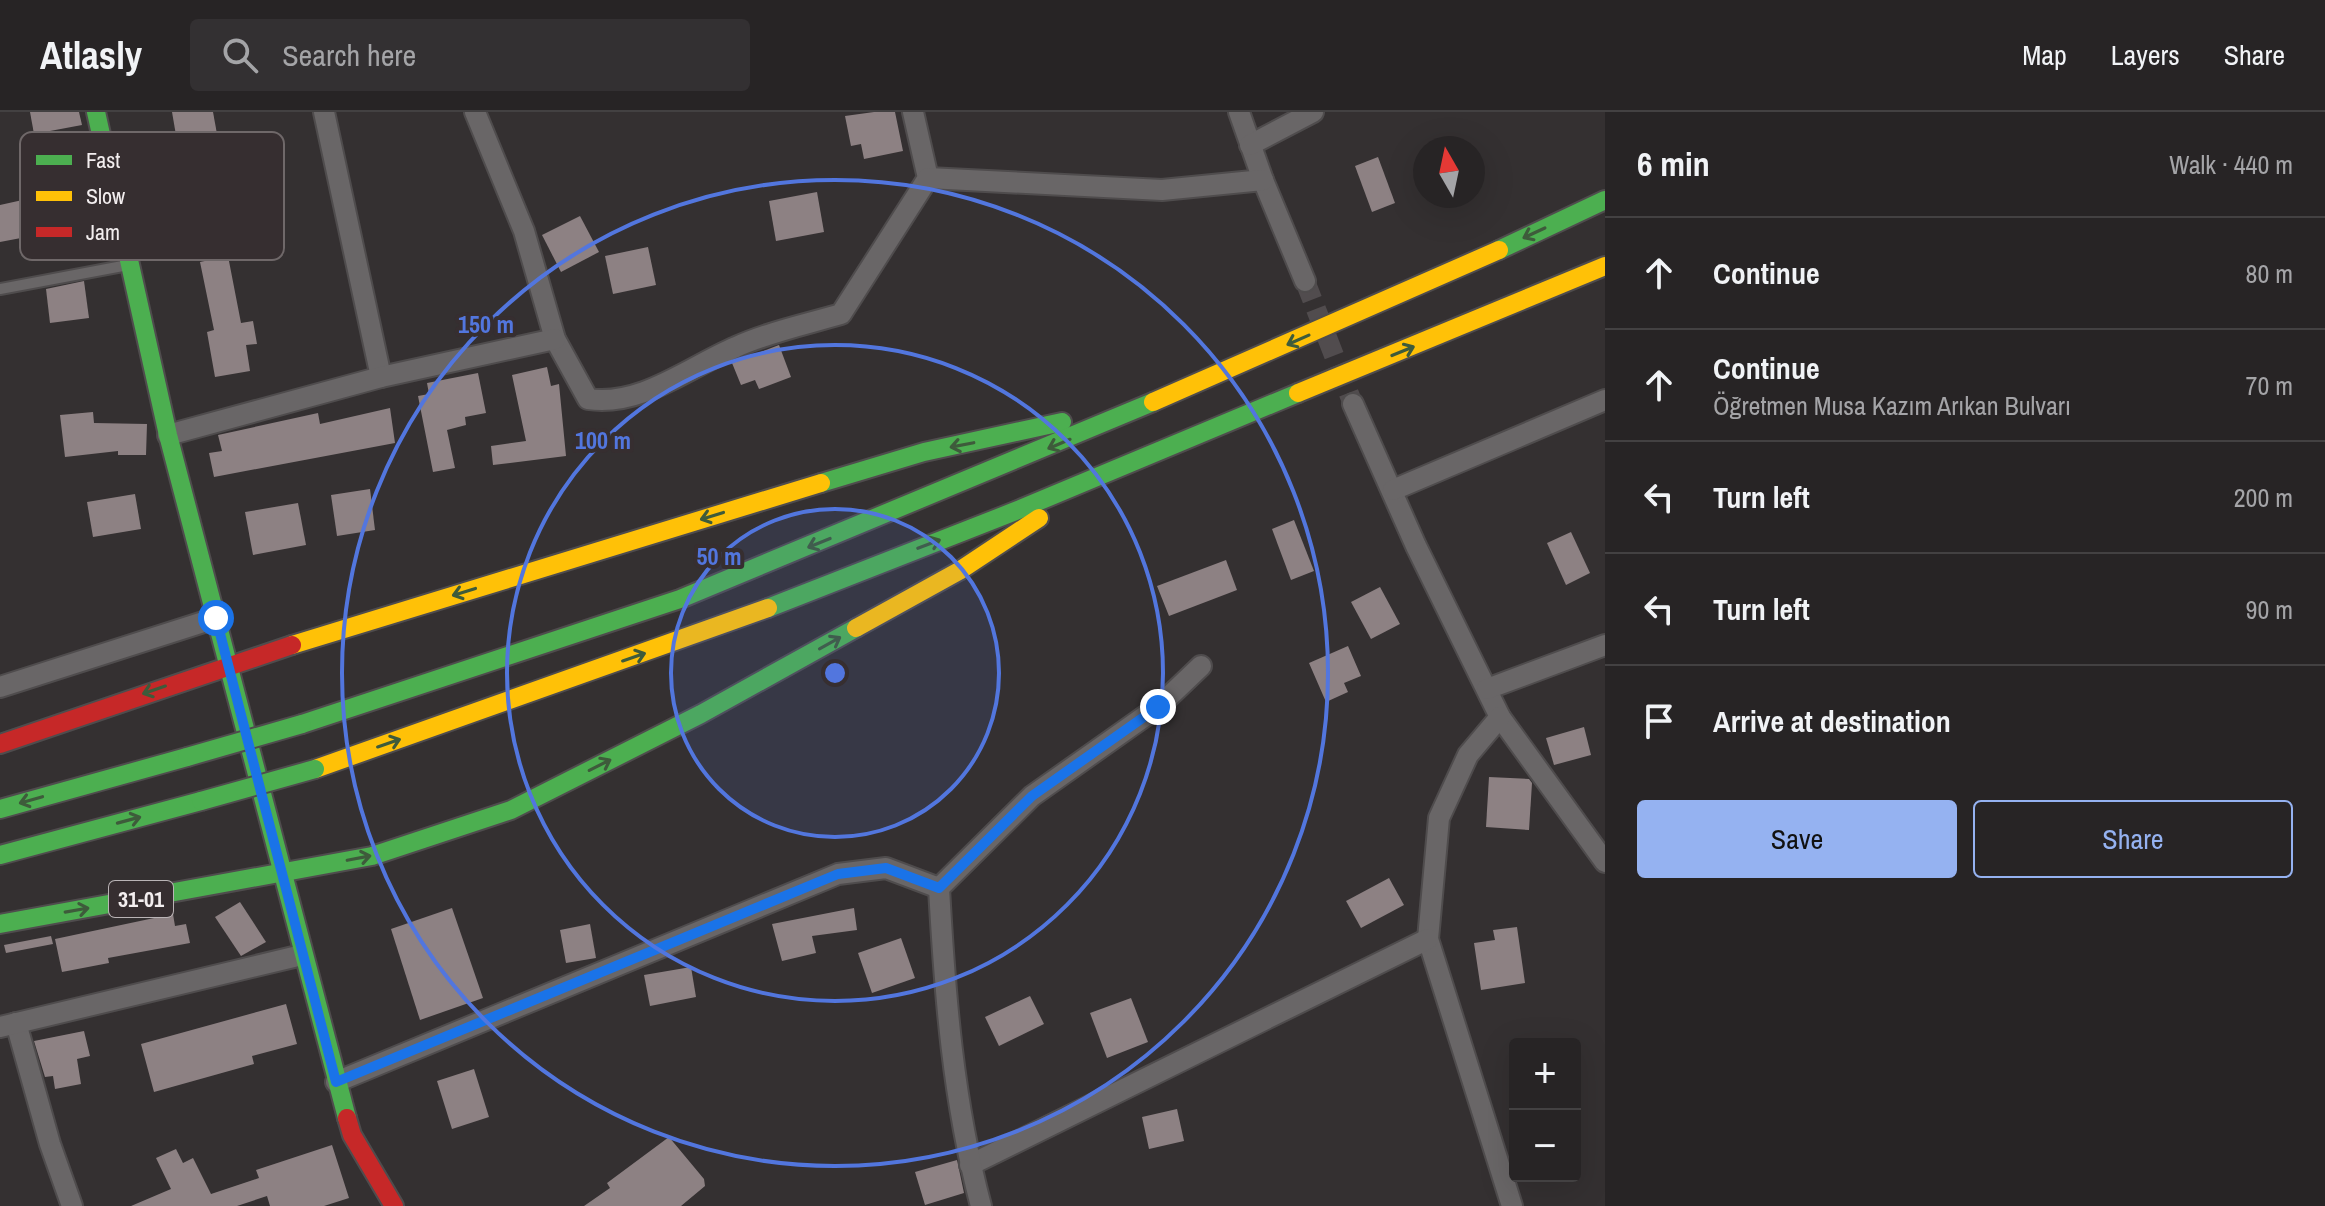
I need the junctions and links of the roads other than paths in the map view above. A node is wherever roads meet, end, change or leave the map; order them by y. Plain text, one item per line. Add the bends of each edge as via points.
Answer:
1 (96, 112) edge
2 (324, 112) edge
3 (475, 112) edge
4 (913, 112) edge
5 (1239, 112) edge
6 (1313, 112) edge
7 (100, 132) edge
8 (1250, 145) junction
9 (928, 178) junction
10 (1263, 180) junction
11 (1605, 200) edge
12 (128, 260) edge
13 (129, 265) junction
14 (1605, 266) edge
15 (1305, 281) tunnel mouth
16 (0, 289) edge
17 (555, 339) junction
18 (381, 377) junction
19 (1200, 383) junction
20 (1605, 400) edge
21 (1353, 404) tunnel mouth
22 (1226, 424) junction
23 (168, 435) junction
24 (1393, 490) junction
25 (216, 618) junction
26 (1605, 645) edge
27 (228, 664) junction
28 (1201, 666) dead end
29 (0, 687) edge
30 (1487, 689) junction
31 (1500, 717) junction
32 (0, 744) edge
33 (0, 809) edge
34 (0, 855) edge
35 (1605, 862) edge
36 (282, 873) junction
37 (939, 888) junction
38 (0, 924) edge
39 (1428, 939) junction
40 (302, 955) junction
41 (8, 1025) edge
42 (336, 1082) junction
43 (970, 1165) junction
44 (72, 1206) edge
45 (394, 1206) edge
46 (981, 1206) edge
47 (1512, 1206) edge

1 - 7 main road
2 - 18 street
3 - 17 street via 524,231
4 - 9 street
5 - 8 street
6 - 8 street
8 - 10 street
9 - 10 street via 1162,190
9 - 17 street via 841,314 737,346 610,403 588,399
10 - 15 street
11 -> 19 main road
12 - 13 main road
13 - 16 lane
13 - 23 main road
22 -> 14 main road
17 - 18 street
18 - 23 street
19 -> 27 main road via 1024,433 924,452
19 -> 33 main road, bridge via 680,599 302,724
20 - 24 street
21 - 24 street
34 -> 22 main road, bridge via 315,769 704,633
36 -> 22 main road via 372,856 511,810 701,714 959,571 1027,524
23 - 25 main road
24 - 30 street
25 - 27 main road
25 - 29 street
26 - 30 street
27 -> 32 main road
27 - 36 main road
28 - 37 street via 1158,707 1032,796
30 - 31 street
31 - 35 street
31 - 39 street via 1468,755 1439,818
38 -> 36 main road, 31-01
36 - 40 main road
37 - 42 street via 886,868 838,874
37 - 43 street via 946,1022
39 - 43 street
39 - 47 street
40 - 41 street
40 - 42 main road
41 - 44 street
42 - 45 main road via 352,1135
43 - 46 street

